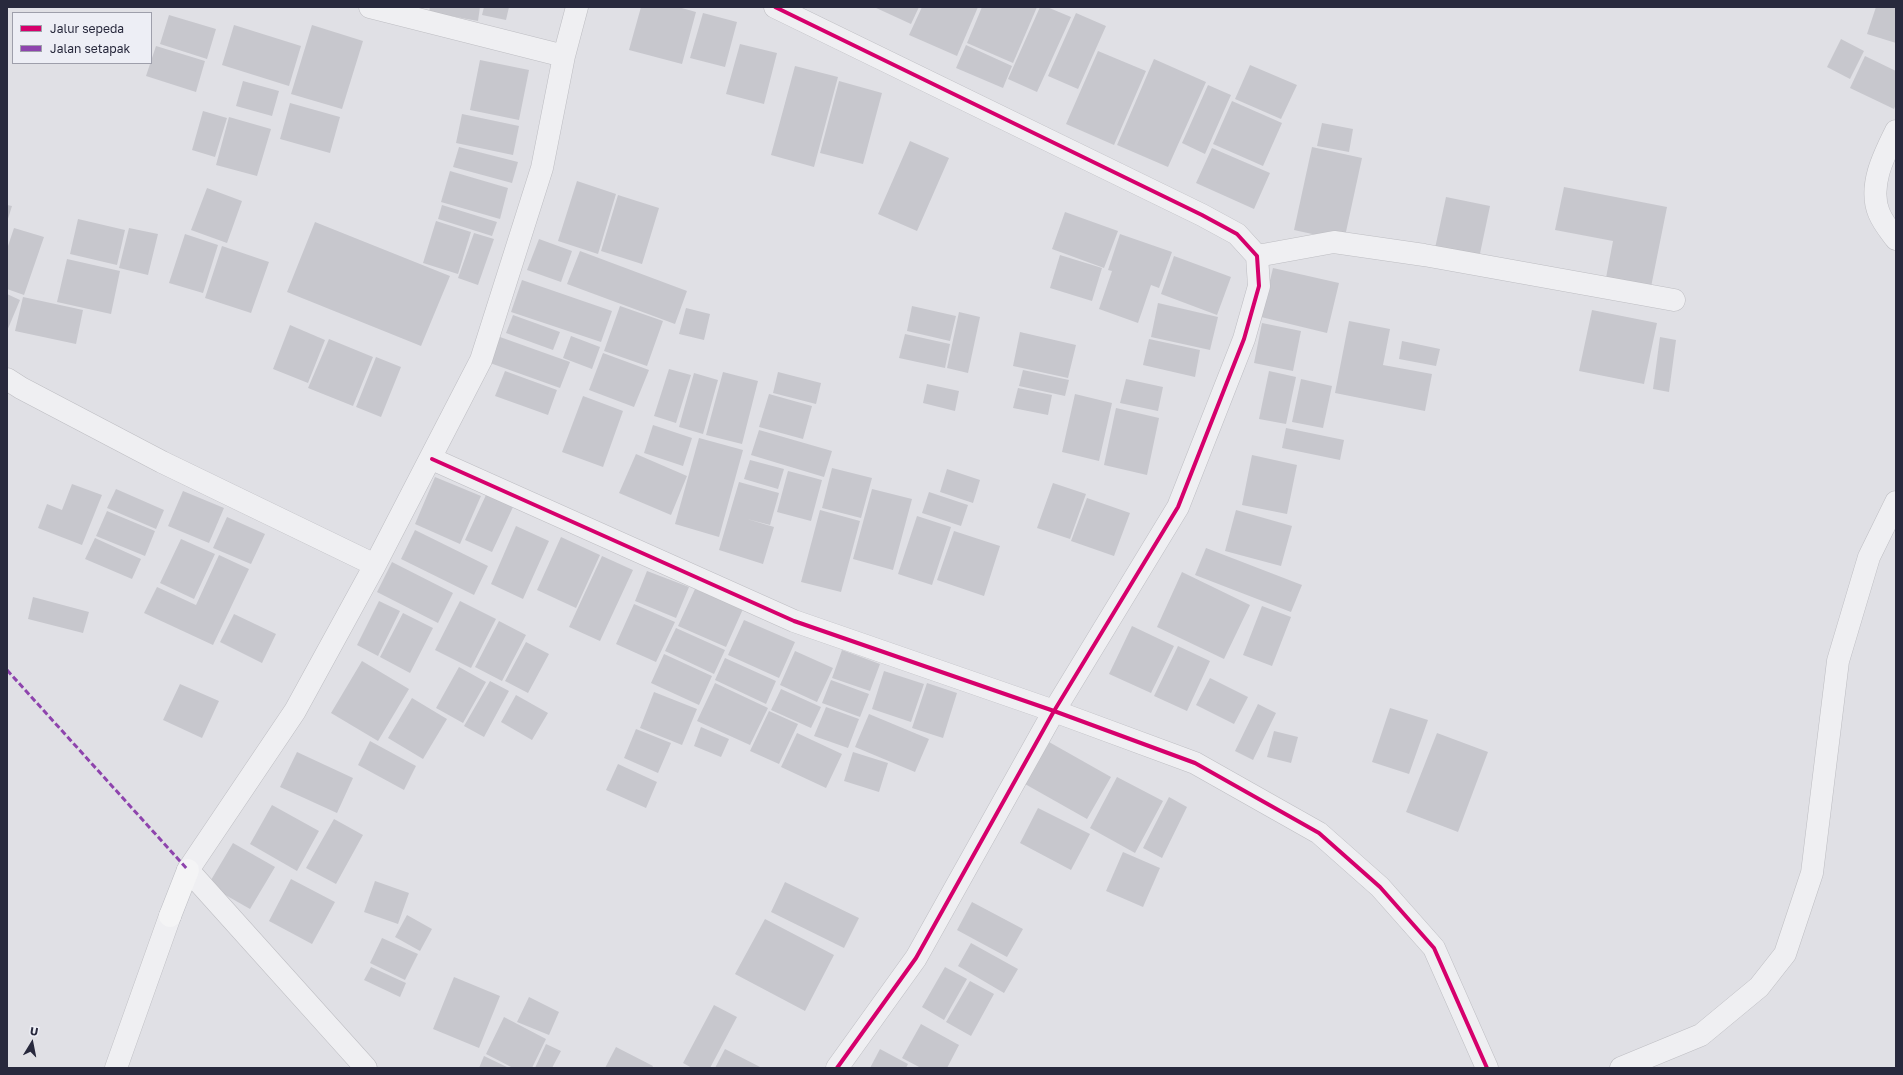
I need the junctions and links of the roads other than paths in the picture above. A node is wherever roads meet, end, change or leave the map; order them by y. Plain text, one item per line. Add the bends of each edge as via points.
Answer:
1 (370, 7) edge
2 (577, 7) edge
3 (775, 7) edge
4 (564, 56) junction
5 (1896, 131) edge
6 (1896, 239) edge
7 (1257, 256) junction
8 (1674, 300) dead end
9 (7, 379) edge
10 (432, 459) junction
11 (1896, 502) edge
12 (376, 565) junction
13 (1054, 711) junction
14 (188, 870) junction
15 (170, 916) joint
16 (116, 1068) edge
17 (366, 1068) edge
18 (837, 1068) edge
19 (1487, 1068) edge
20 (1621, 1068) edge

1 - 4 street
2 - 4 street
3 - 7 street via 1202,215 1237,234
4 - 10 street via 542,168 481,360
5 - 6 street via 1882,158 1876,181 1879,212
7 - 8 street via 1334,242 1424,255
7 - 13 street via 1259,286 1244,339 1178,507
9 - 12 street via 162,462
10 - 12 street
10 - 13 street via 794,621
11 - 20 street via 1869,557 1838,661 1812,873 1785,954 1759,987 1701,1035
12 - 14 street via 296,711
13 - 18 street via 916,958
13 - 19 street via 1195,764 1319,833 1380,887 1434,948
14 - 15 main road
14 - 17 street
15 - 16 street

